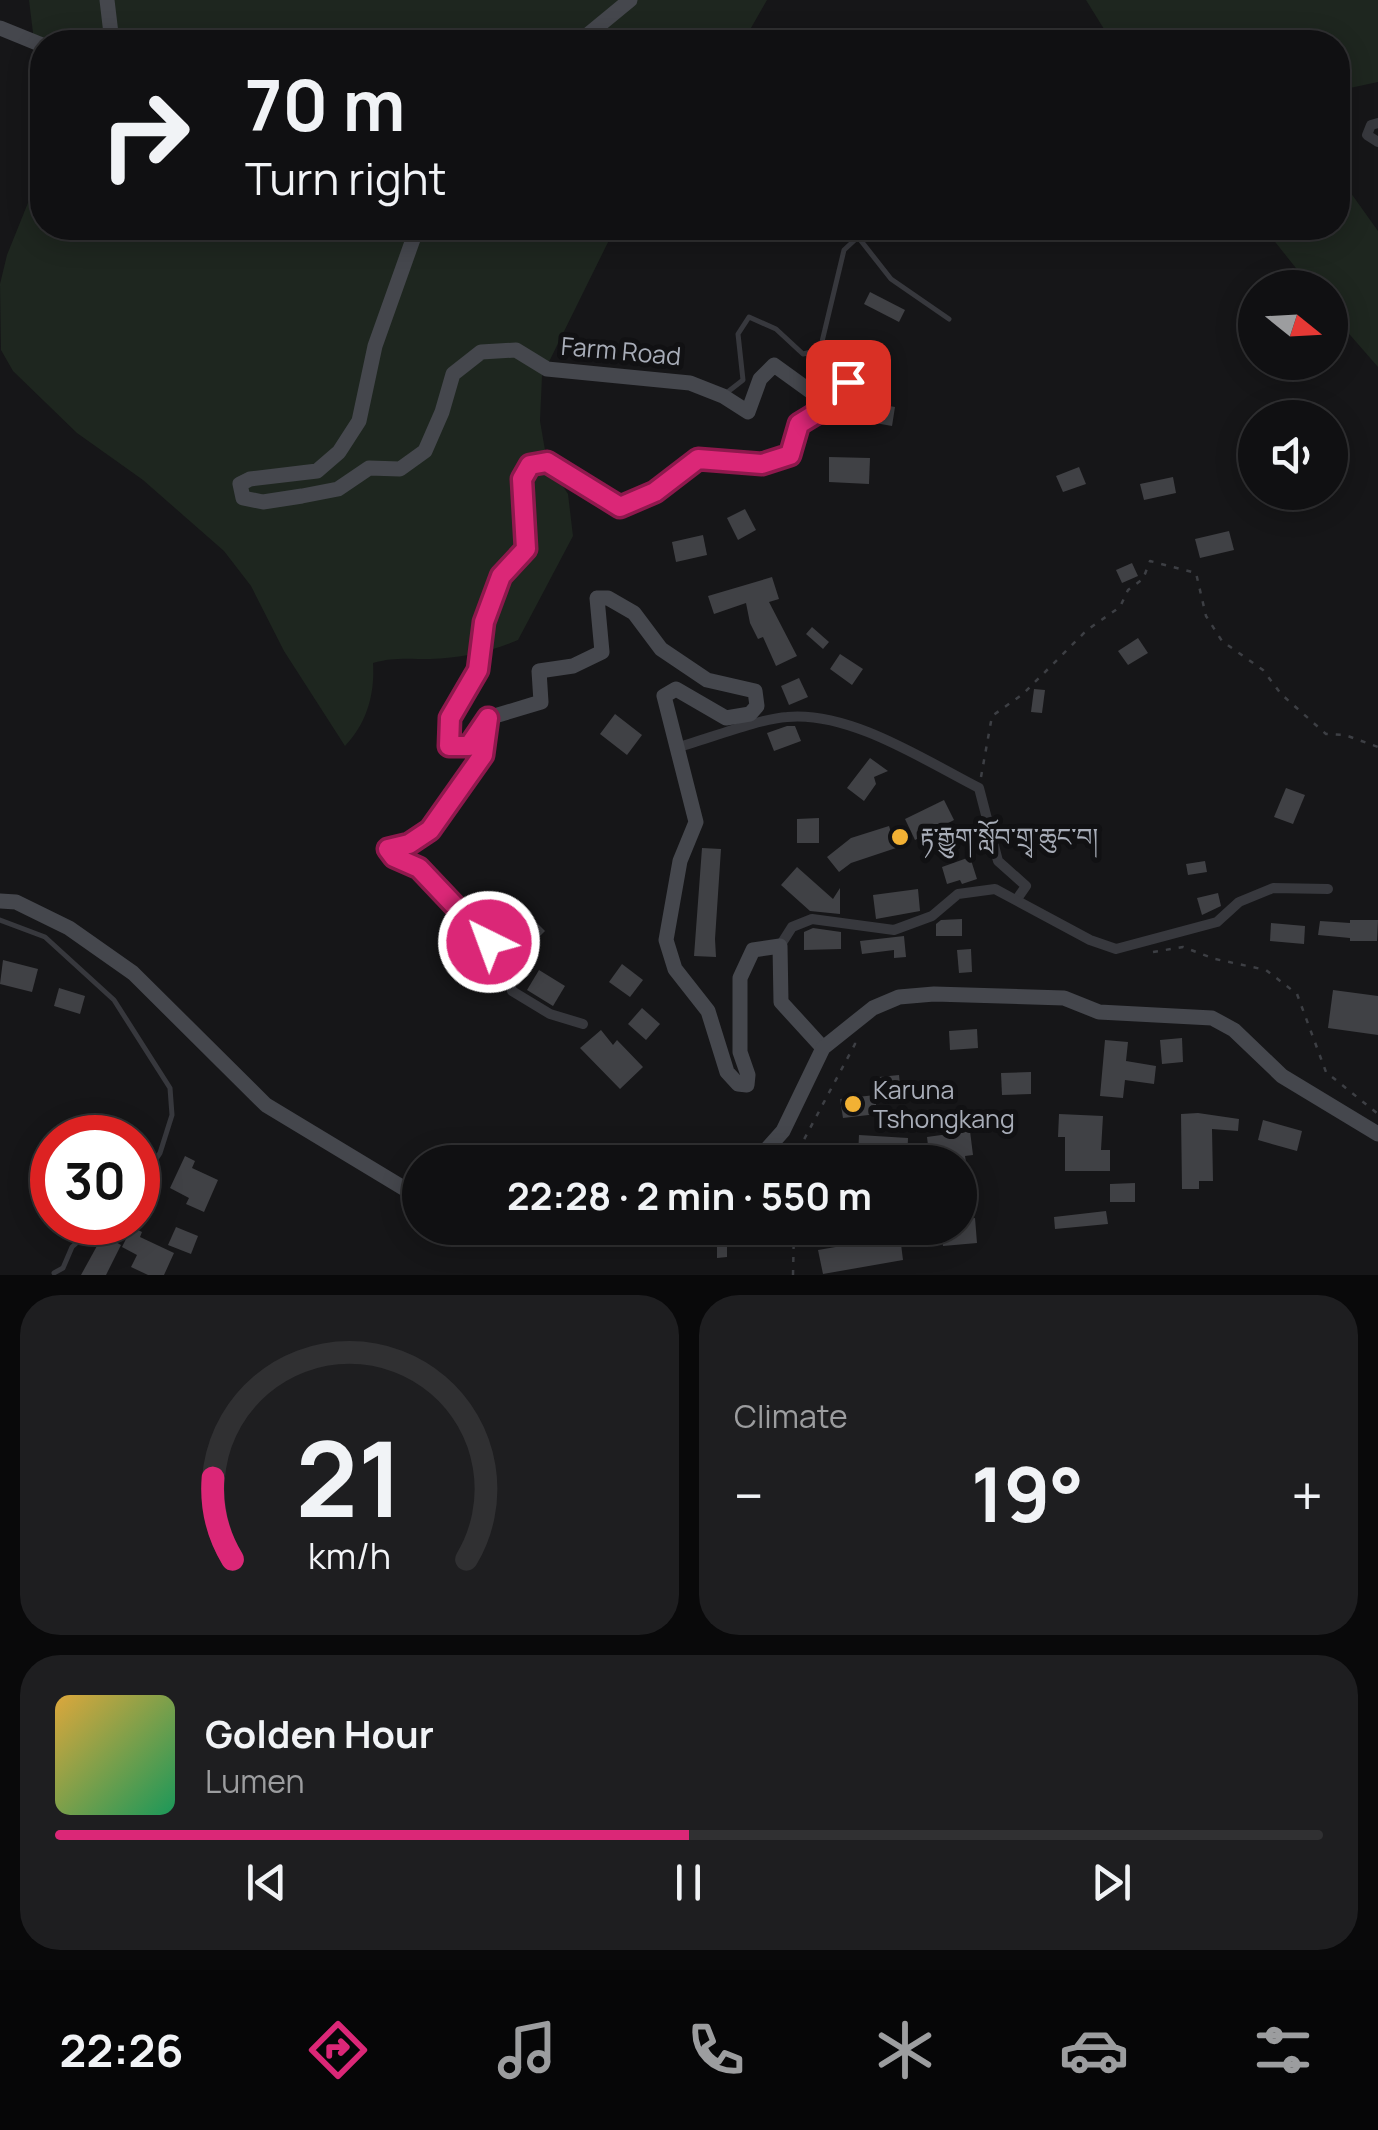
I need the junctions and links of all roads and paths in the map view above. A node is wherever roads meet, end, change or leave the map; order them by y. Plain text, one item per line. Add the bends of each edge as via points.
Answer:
1 (107, 0) edge
2 (630, 0) edge
3 (0, 28) edge
4 (111, 30) edge
5 (594, 30) edge
6 (30, 40) edge
7 (1378, 123) edge
8 (1378, 142) edge
9 (413, 240) edge
10 (855, 240) edge
11 (860, 240) edge
12 (950, 319) dead end
13 (723, 396) junction
14 (488, 718) junction
15 (1378, 746) edge
16 (676, 748) junction
17 (980, 788) junction
18 (1328, 889) dead end
19 (1017, 899) junction
20 (0, 901) edge
21 (0, 920) edge
22 (780, 946) junction
23 (1153, 952) dead end
24 (852, 1023) junction
25 (583, 1024) dead end
26 (823, 1048) junction
27 (1378, 1114) edge
28 (1378, 1134) edge
29 (772, 1145) edge
30 (801, 1145) edge
31 (160, 1154) edge
32 (402, 1187) edge
33 (74, 1245) edge
34 (793, 1245) edge
35 (54, 1273) edge
36 (792, 1275) edge

1 - 4 street
2 - 5 street
3 - 6 street
7 - 8 street via 1367,135
9 - 13 street, Farm Road via 375,346 359,422 317,471 240,484 243,498 302,496 338,488 369,468 400,469 425,451 453,374 481,352 516,350 546,370 690,383
10 - 13 lane via 844,250 820,350 803,354 749,318 738,334 743,380
11 - 12 lane via 891,279
13 - 14 street, Farm Road via 748,412 760,379 774,366 810,391 841,376 848,382 845,396 799,424 790,455 762,464 698,459 655,492 620,507 547,462 530,465 522,479 526,549 501,576 484,622 478,670 450,718 449,746 469,746
14 - 16 street, Farm Road via 541,702 539,671 602,652 597,598 608,598 634,613 661,649 707,680 755,690 757,706 750,714 726,718 676,689 664,696
14 - 25 street via 483,755 430,830 388,849 419,868 474,924 504,961 512,991
15 - 17 path via 1326,734 1263,670 1222,641 1206,616 1196,572 1150,561 1120,607 992,716
16 - 17 street via 787,716 844,723
16 - 22 street, Farm Road via 696,822 680,861 666,940 676,970 708,1011 727,1072 738,1084 747,1085 748,1074 740,1052 740,978 752,950
17 - 19 street via 998,860 1026,886
18 - 19 street via 1273,888 1238,902 1217,922 1116,948
19 - 22 street via 995,889 958,894 932,916 894,930 812,919 792,927
20 - 32 street via 69,928 133,973 266,1105
21 - 31 lane via 45,938 114,1000 170,1088 172,1115
22 - 26 street via 781,1002
23 - 27 path via 1183,947 1266,970 1298,994 1326,1072
24 - 26 street
24 - 28 street via 899,997 934,994 1064,998 1099,1012 1212,1018 1282,1076
24 - 30 path via 856,1044
26 - 29 street
33 - 35 lane
34 - 36 path

